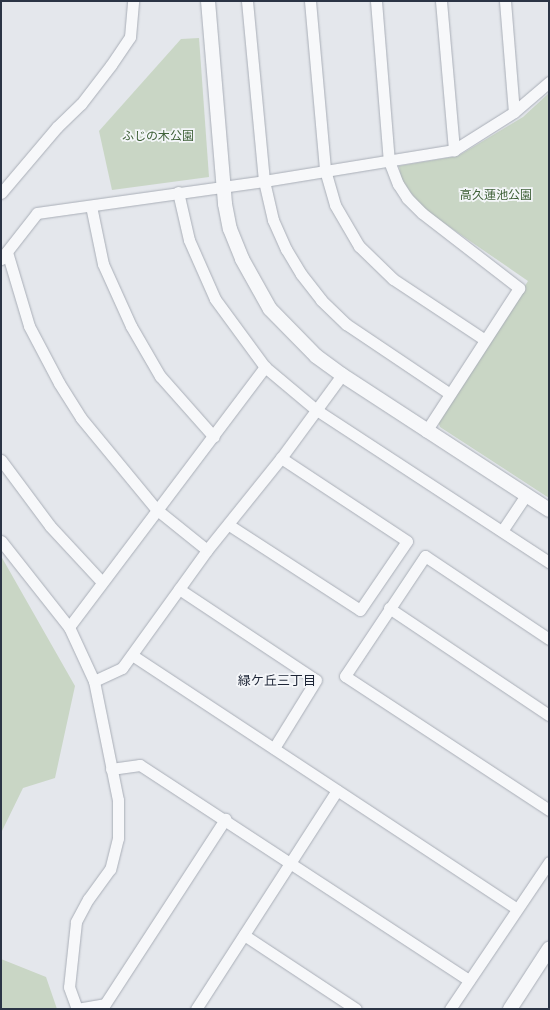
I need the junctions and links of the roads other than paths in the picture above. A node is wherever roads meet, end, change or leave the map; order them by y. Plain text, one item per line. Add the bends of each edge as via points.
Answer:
1 (133, 1) edge
2 (208, 1) edge
3 (246, 1) edge
4 (310, 1) edge
5 (376, 1) edge
6 (441, 1) edge
7 (505, 1) edge
8 (549, 82) edge
9 (514, 112) junction
10 (454, 150) junction
11 (389, 161) junction
12 (325, 170) junction
13 (264, 181) junction
14 (221, 186) junction
15 (178, 192) junction
16 (1, 193) edge
17 (91, 206) junction
18 (4, 255) edge
19 (485, 340) junction
20 (265, 367) junction
21 (342, 374) junction
22 (450, 394) junction
23 (315, 409) junction
24 (426, 430) junction
25 (214, 437) junction
26 (281, 458) junction
27 (1, 460) edge
28 (526, 495) junction
29 (156, 509) junction
30 (549, 510) edge
31 (229, 525) junction
32 (502, 531) junction
33 (1, 541) edge
34 (207, 550) junction
35 (549, 562) edge
36 (102, 582) junction
37 (179, 589) junction
38 (389, 608) junction
39 (69, 627) junction
40 (549, 639) edge
41 (132, 655) junction
42 (94, 681) junction
43 (549, 715) edge
44 (274, 748) junction
45 (111, 769) junction
46 (337, 790) junction
47 (549, 810) edge
48 (225, 819) junction
49 (291, 861) junction
50 (549, 862) edge
51 (517, 909) junction
52 (244, 935) junction
53 (549, 949) edge
54 (469, 980) junction
55 (77, 1009) edge
56 (196, 1009) edge
57 (356, 1009) edge
58 (450, 1009) edge
59 (510, 1009) edge

1 - 16 street via 130,37 111,65 81,104 57,126
2 - 14 street
3 - 13 street
4 - 12 street
5 - 11 street
6 - 10 street
7 - 9 street
8 - 9 street
9 - 10 street
10 - 11 street
11 - 12 street
11 - 19 street via 404,194 417,208 519,288
12 - 13 street
12 - 19 street via 334,204 345,224 374,263 393,279
13 - 14 street
13 - 22 street via 273,220 286,249 321,300 346,324
14 - 15 street
14 - 21 street via 230,229 253,283 290,332 316,356
15 - 17 street
15 - 20 street via 189,240 215,299
17 - 18 street via 37,213
17 - 25 street via 103,264 131,326 160,376
18 - 29 street via 29,326 59,383 81,418
19 - 22 street
20 - 23 street
20 - 25 street
21 - 23 street
21 - 24 street
22 - 24 street
23 - 26 street
23 - 32 street
24 - 28 street
25 - 29 street
26 - 31 street
26 - 31 street via 407,541 360,610
27 - 36 street via 50,526
28 - 30 street
28 - 32 street
29 - 34 street
29 - 36 street
31 - 34 street
32 - 35 street
33 - 39 street
34 - 37 street
36 - 39 street
37 - 41 street
37 - 44 street via 316,680
38 - 40 street via 425,556
38 - 43 street
38 - 47 street via 345,676
39 - 42 street
41 - 42 street via 122,668
41 - 44 street
42 - 45 street
44 - 46 street
45 - 48 street via 140,765
45 - 55 street via 118,800 118,838 110,870 88,899 76,922 69,987
46 - 49 street
46 - 51 street
48 - 49 street
48 - 55 street via 105,1004
49 - 52 street
49 - 54 street
50 - 51 street
51 - 54 street
52 - 56 street
52 - 57 street
53 - 59 street
54 - 58 street

